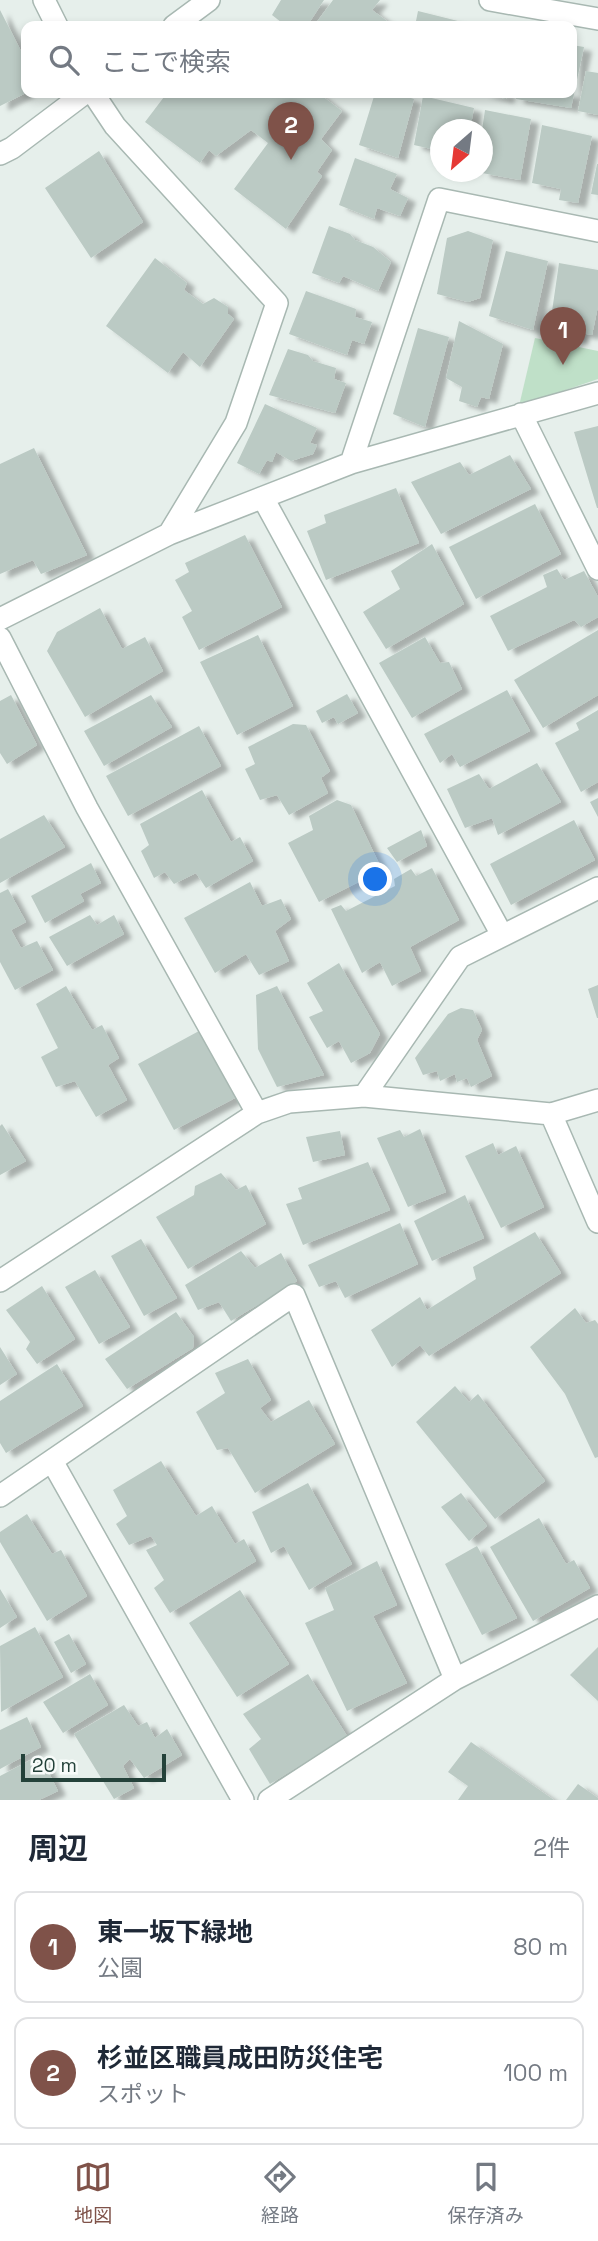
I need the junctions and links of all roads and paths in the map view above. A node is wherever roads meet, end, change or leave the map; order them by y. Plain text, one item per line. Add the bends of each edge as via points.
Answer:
1 (44, 0) edge
2 (209, 0) edge
3 (490, 0) edge
4 (598, 19) edge
5 (54, 21) edge
6 (181, 21) edge
7 (78, 98) edge
8 (96, 98) edge
9 (0, 154) edge
10 (598, 231) edge
11 (598, 393) edge
12 (522, 414) junction
13 (351, 463) junction
14 (263, 498) junction
15 (169, 534) junction
16 (598, 569) edge
17 (0, 619) edge
18 (0, 638) edge
19 (598, 888) edge
20 (502, 935) junction
21 (364, 1096) junction
22 (598, 1100) edge
23 (257, 1113) junction
24 (551, 1114) junction
25 (598, 1222) edge
26 (0, 1281) edge
27 (52, 1461) junction
28 (0, 1496) edge
29 (598, 1606) edge
30 (455, 1679) junction
31 (243, 1800) edge
32 (269, 1800) edge

1 - 5 street
2 - 6 street
3 - 4 street
7 - 9 street
8 - 15 street via 114,126 277,303 236,423
10 - 13 street via 439,199
11 - 12 street
12 - 13 street
12 - 16 street
13 - 14 street
14 - 15 street
14 - 20 street
15 - 17 street
18 - 23 street via 87,808
19 - 20 street
20 - 21 street via 460,957
21 - 23 street via 289,1102
21 - 24 street
22 - 24 street
23 - 26 street
24 - 25 street
27 - 28 street
27 - 30 street via 295,1295
27 - 31 street
29 - 30 street
30 - 32 street

